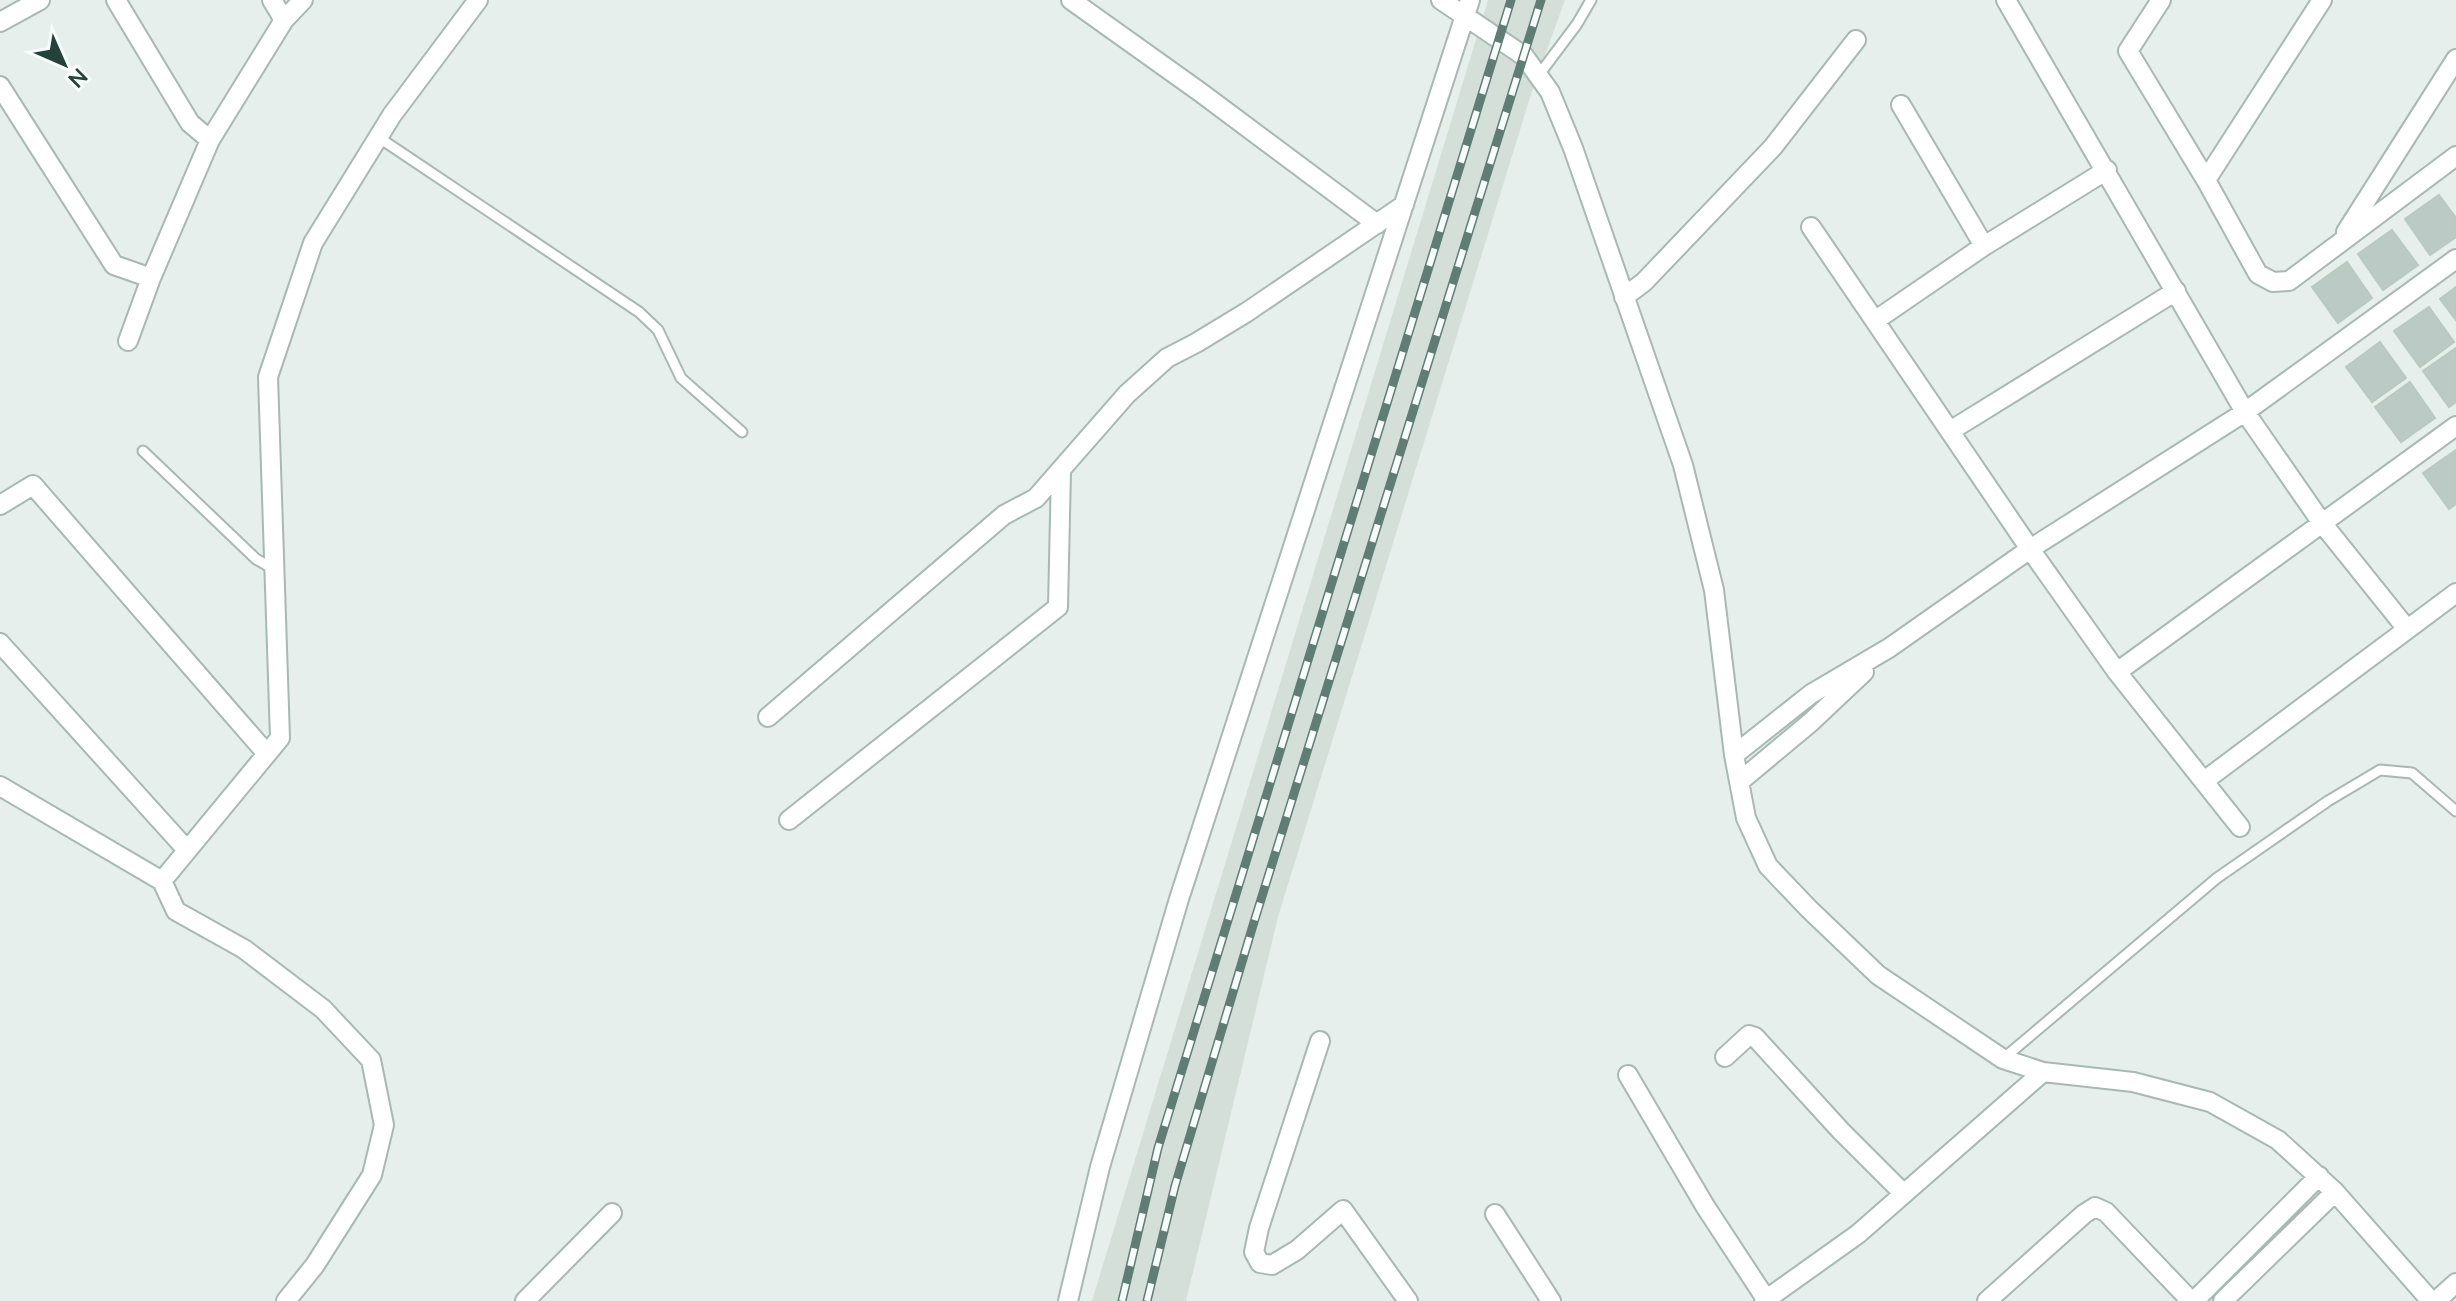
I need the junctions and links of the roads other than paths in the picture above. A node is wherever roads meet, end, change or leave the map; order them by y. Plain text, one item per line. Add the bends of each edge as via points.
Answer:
1 (40, 0) edge
2 (116, 0) edge
3 (272, 0) edge
4 (303, 0) edge
5 (478, 0) edge
6 (1071, 0) edge
7 (1441, 0) edge
8 (1591, 0) edge
9 (2006, 0) edge
10 (2161, 0) edge
11 (2322, 0) edge
12 (1468, 8) edge
13 (284, 20) junction
14 (0, 22) edge
15 (1856, 40) dead end
16 (2456, 59) edge
17 (1538, 76) junction
18 (0, 86) edge
19 (1901, 105) dead end
20 (378, 137) junction
21 (210, 140) junction
22 (2456, 156) edge
23 (2107, 170) junction
24 (2206, 180) junction
25 (1404, 205) junction
26 (1377, 224) junction
27 (1811, 227) dead end
28 (2341, 240) junction
29 (1984, 246) junction
30 (2456, 259) edge
31 (151, 278) junction
32 (2176, 291) junction
33 (1624, 297) junction
34 (1876, 320) junction
35 (128, 341) dead end
36 (2245, 412) junction
37 (2456, 426) edge
38 (1950, 431) junction
39 (742, 432) dead end
40 (143, 451) dead end
41 (1061, 471) junction
42 (0, 505) edge
43 (2322, 523) junction
44 (2030, 549) junction
45 (275, 570) junction
46 (2456, 593) edge
47 (2407, 629) junction
48 (0, 643) edge
49 (1889, 648) junction
50 (2117, 672) junction
51 (768, 717) dead end
52 (267, 754) junction
53 (1734, 755) junction
54 (2204, 781) junction
55 (1739, 782) junction
56 (0, 786) edge
57 (2456, 811) edge
58 (789, 820) dead end
59 (2240, 827) dead end
60 (187, 850) junction
61 (162, 881) junction
62 (1320, 1041) dead end
63 (1725, 1057) dead end
64 (2003, 1059) junction
65 (2043, 1072) junction
66 (1628, 1075) dead end
67 (2319, 1176) junction
68 (2335, 1192) junction
69 (1904, 1194) junction
70 (612, 1213) dead end
71 (1495, 1214) dead end
72 (2456, 1283) edge
73 (1765, 1300) edge
74 (286, 1301) edge
75 (525, 1301) edge
76 (1068, 1301) edge
77 (1408, 1301) edge
78 (1551, 1301) edge
79 (1987, 1301) edge
80 (2192, 1301) edge
81 (2223, 1301) edge
82 (2434, 1301) edge

1 - 14 street
2 - 21 street via 190,123
3 - 13 street
4 - 13 street
5 - 20 street
6 - 26 street
7 - 12 street
8 - 17 lane
9 - 23 street
10 - 24 street via 2128,51
11 - 24 street
12 - 17 street via 1524,56
12 - 25 street
13 - 21 street
15 - 33 street via 1773,147
16 - 28 street
17 - 33 street via 1573,148
18 - 31 street via 114,265
19 - 29 street
20 - 39 lane via 639,312 658,330 681,378
20 - 45 street via 313,243 268,377
21 - 31 street
22 - 28 street
23 - 29 street
23 - 32 street
24 - 28 street via 2258,274 2273,282 2289,281
25 - 26 street
25 - 76 street via 1179,899 1100,1167
26 - 41 street via 1247,312 1167,358 1127,394
27 - 34 street
29 - 34 street
30 - 36 street
31 - 35 street
32 - 36 street
32 - 38 street
33 - 53 street via 1683,465 1714,590
34 - 38 street
36 - 43 street
36 - 44 street
37 - 43 street
38 - 44 street
40 - 45 lane via 256,559
41 - 51 street via 1036,498 1004,515
41 - 58 street via 1058,607
42 - 52 street via 33,485
43 - 47 street
43 - 50 street
44 - 49 street
44 - 50 street
45 - 52 street via 280,738
46 - 47 street
47 - 54 street
48 - 60 street
49 - 53 street via 1811,694
49 - 55 street
50 - 54 street
52 - 60 street
53 - 55 street
54 - 59 street
55 - 64 street via 1746,818 1768,866 1878,975
56 - 61 street
57 - 64 lane via 2412,773 2380,770 2217,878
60 - 61 street
61 - 74 street via 176,911 244,949 323,1009 371,1060 384,1125 372,1175
62 - 77 street via 1254,1252 1260,1263 1272,1265 1343,1210
63 - 69 street via 1749,1035 1755,1037
64 - 65 street
65 - 67 street via 2133,1082 2210,1102 2278,1140
65 - 69 street
66 - 73 street
67 - 68 street
67 - 80 street
68 - 81 street
68 - 82 street
69 - 73 street
70 - 75 street
71 - 78 street
72 - 82 street
79 - 80 street via 2095,1207 2106,1212

